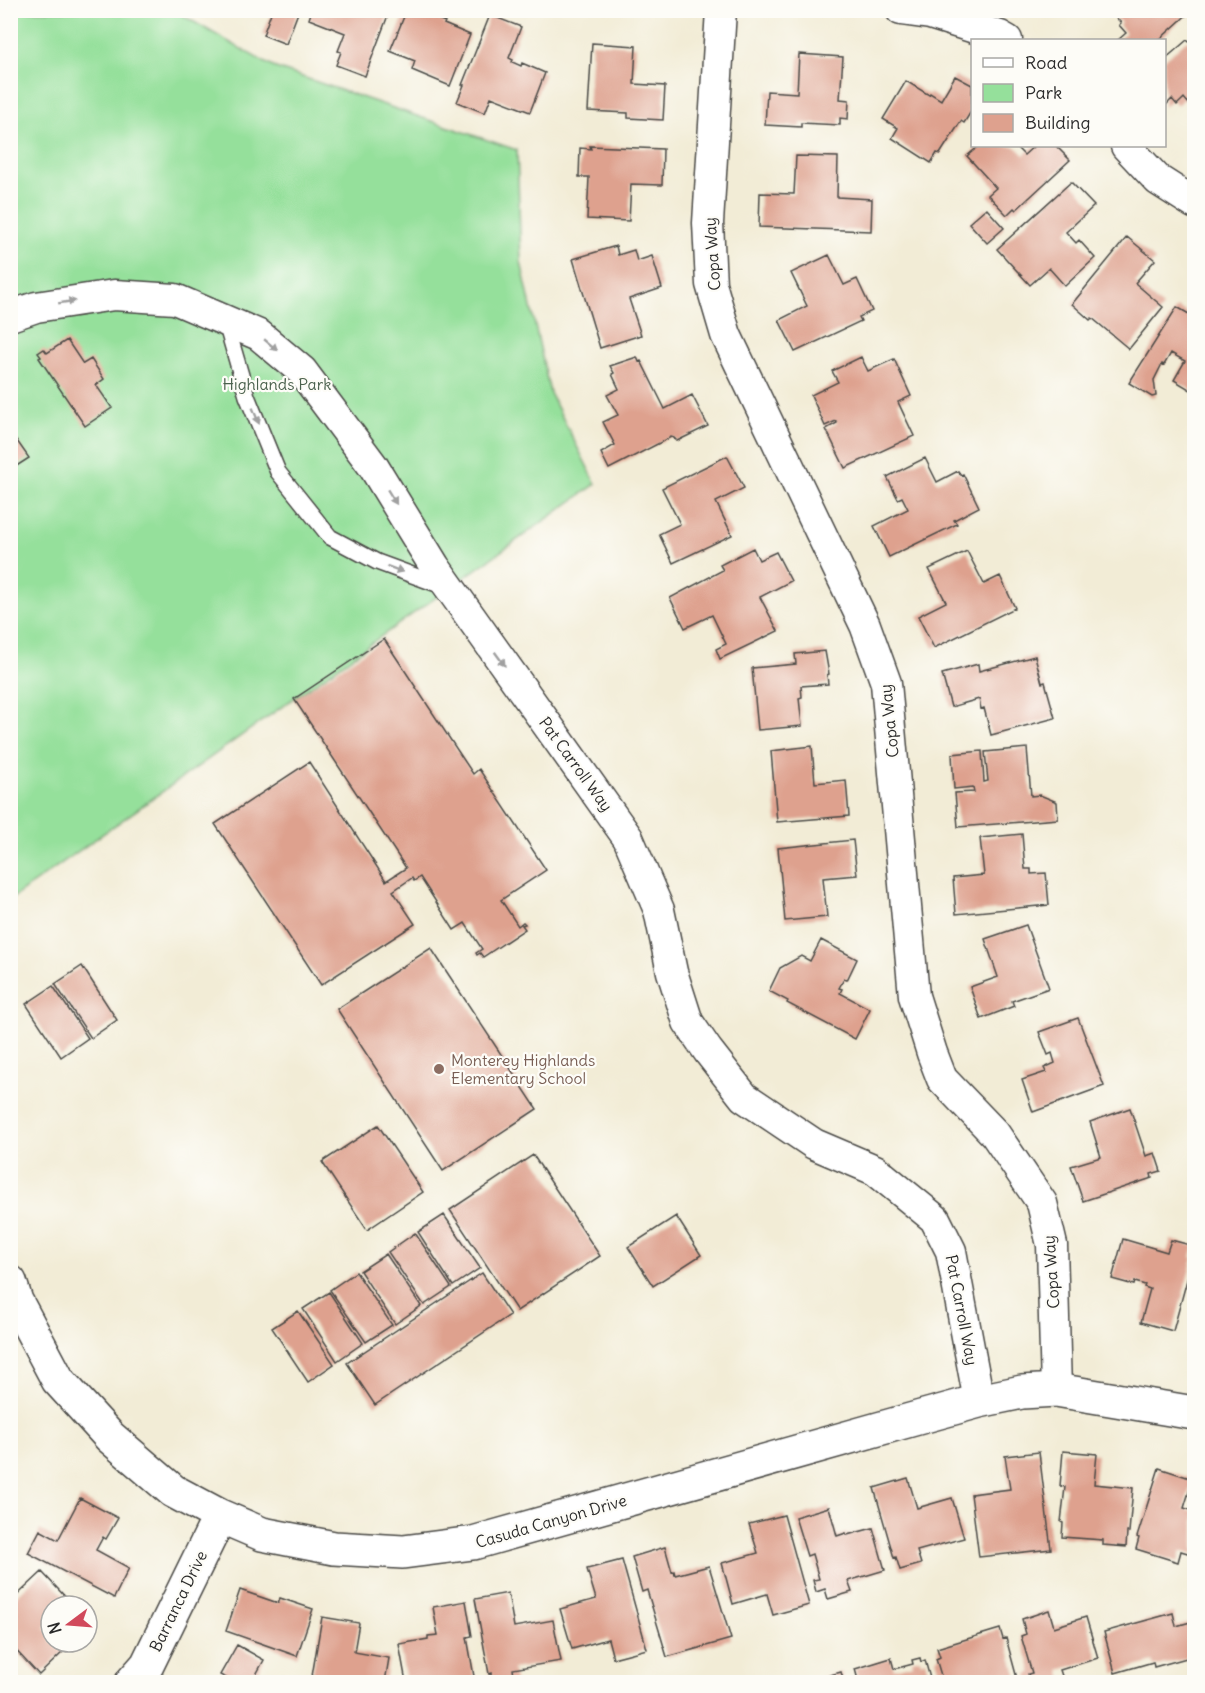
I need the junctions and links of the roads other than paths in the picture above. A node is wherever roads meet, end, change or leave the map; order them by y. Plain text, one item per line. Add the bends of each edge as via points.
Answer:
1 (722, 10) edge
2 (901, 10) edge
3 (1005, 39) edge
4 (1127, 147) edge
5 (1194, 203) edge
6 (10, 316) edge
7 (225, 320) junction
8 (451, 589) junction
9 (10, 1282) edge
10 (1056, 1390) junction
11 (979, 1401) junction
12 (1194, 1413) edge
13 (220, 1516) junction
14 (132, 1683) edge

1 - 10 street, Copa Way via 708,223 711,284 726,335 865,625 886,683 914,996 942,1079 994,1134 1042,1203 1052,1245
2 - 3 street via 930,14
4 - 5 street via 1158,180
6 -> 7 street, Pat Carroll Way via 36,307 114,295 175,299
7 -> 8 street, Pat Carroll Way via 259,335 302,371 373,466
7 -> 8 lane via 247,396 278,472 330,537 377,562
8 -> 11 street, Pat Carroll Way via 628,838 659,910 688,1022 744,1097 814,1144 875,1170 935,1220 951,1251
9 - 13 street, Casuda Canyon Drive via 58,1380 110,1437 173,1491
10 - 11 street, Casuda Canyon Drive
10 - 12 street, Casuda Canyon Drive
11 - 13 street, Casuda Canyon Drive via 473,1543 403,1552 334,1548 262,1534
13 - 14 street, Barranca Drive via 147,1665

